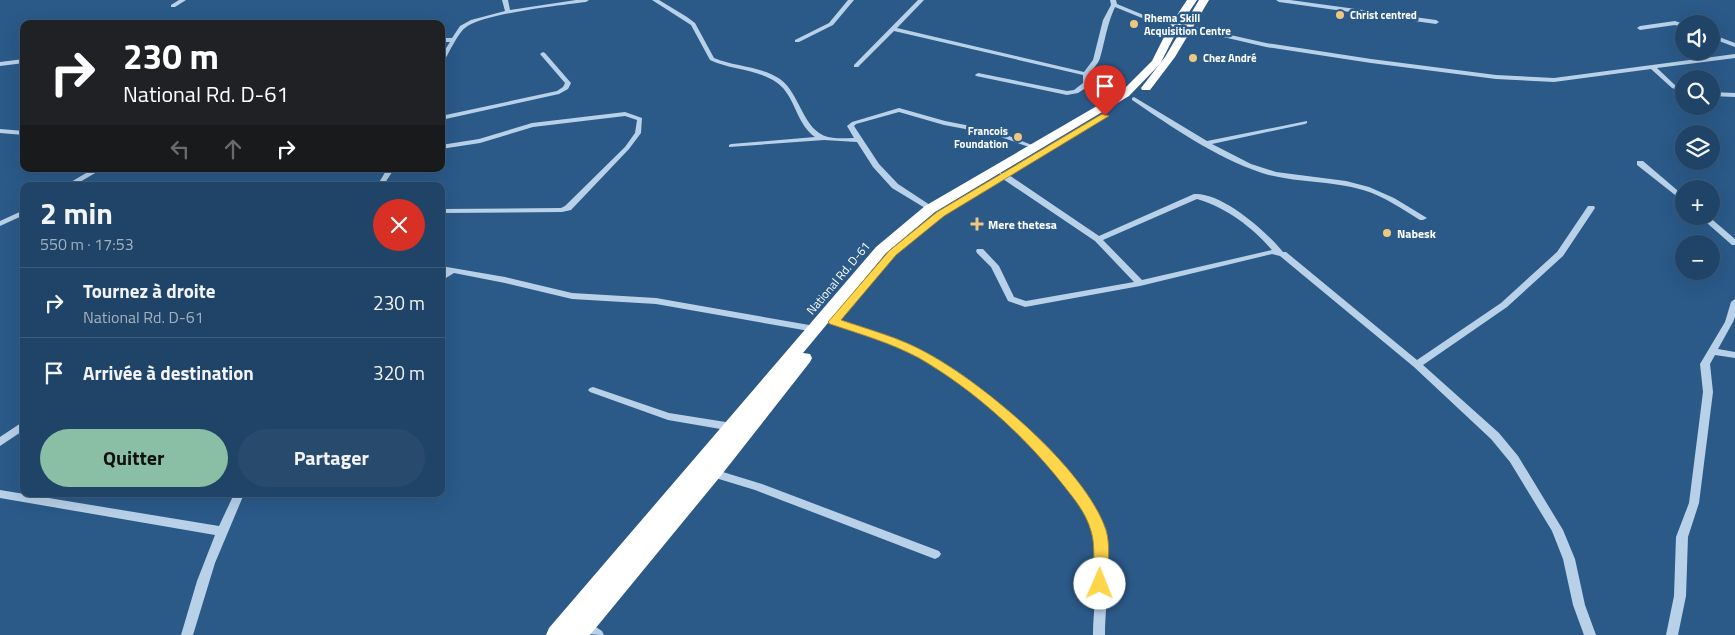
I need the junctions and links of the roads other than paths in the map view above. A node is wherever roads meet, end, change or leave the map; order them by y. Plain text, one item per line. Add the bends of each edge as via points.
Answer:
1 (183, 0) edge
2 (506, 0) edge
3 (586, 0) edge
4 (655, 0) edge
5 (851, 0) edge
6 (920, 0) edge
7 (1192, 0) edge
8 (1204, 0) edge
9 (1278, 0) edge
10 (1113, 2) edge
11 (173, 6) dead end
12 (508, 12) junction
13 (1436, 22) dead end
14 (1675, 23) edge
15 (1182, 24) junction
16 (1640, 28) dead end
17 (893, 29) junction
18 (1720, 39) edge
19 (445, 40) edge
20 (454, 40) junction
21 (796, 41) dead end
22 (1735, 45) edge
23 (543, 54) dead end
24 (445, 55) edge
25 (1735, 56) edge
26 (20, 62) edge
27 (0, 64) edge
28 (856, 66) dead end
29 (1652, 68) junction
30 (1086, 74) junction
31 (978, 75) dead end
32 (1086, 84) junction
33 (1675, 87) edge
34 (1720, 94) edge
35 (1735, 95) edge
36 (1118, 98) junction
37 (1134, 99) junction
38 (445, 117) edge
39 (1305, 122) dead end
40 (0, 131) edge
41 (20, 133) edge
42 (823, 138) junction
43 (858, 140) junction
44 (1208, 144) junction
45 (731, 146) dead end
46 (445, 147) edge
47 (1034, 147) junction
48 (1640, 163) dead end
49 (93, 172) edge
50 (1003, 175) junction
51 (75, 182) edge
52 (1675, 192) edge
53 (1591, 208) dead end
54 (930, 209) junction
55 (445, 211) edge
56 (20, 214) edge
57 (1423, 218) dead end
58 (10, 220) junction
59 (20, 221) edge
60 (0, 224) edge
61 (1714, 225) edge
62 (1098, 239) junction
63 (1735, 243) edge
64 (980, 251) dead end
65 (1278, 252) junction
66 (445, 269) edge
67 (452, 270) junction
68 (445, 275) edge
69 (1140, 283) junction
70 (1735, 302) edge
71 (824, 323) junction
72 (1712, 351) junction
73 (1735, 355) edge
74 (1417, 365) junction
75 (593, 390) dead end
76 (733, 427) junction
77 (20, 428) edge
78 (2, 439) edge
79 (713, 473) junction
80 (0, 494) edge
81 (237, 497) edge
82 (220, 531) junction
83 (935, 554) dead end
84 (581, 630) edge
85 (187, 635) edge
86 (556, 635) edge
87 (598, 635) edge
88 (1098, 635) edge
89 (1590, 635) edge
90 (1672, 635) edge

1 - 11 street
2 - 12 street
3 - 12 street
4 - 42 street via 692,22 712,59 776,79 797,102 804,122
5 - 21 street via 831,24
6 - 17 street
7 - 15 highway, National Rd. D-61
8 - 15 highway, National Rd. D-61
9 - 13 street
10 - 15 street via 1144,17
10 - 30 street via 1096,60
12 - 20 street via 473,21 462,27
14 - 16 street
15 - 29 street via 1312,53 1496,77 1554,80
15 - 36 highway, National Rd. D-61 via 1146,74
15 - 37 highway, National Rd. D-61 via 1162,72
17 - 28 street
17 - 30 street
18 - 22 street
19 - 20 street
20 - 24 street
23 - 38 street via 568,83 566,88
25 - 29 street
26 - 27 street
29 - 33 street
30 - 32 street
31 - 32 street via 1067,93 1076,92
32 - 36 street
34 - 35 street
36 - 47 highway, National Rd. D-61
37 - 44 street
37 - 50 highway, National Rd. D-61
39 - 44 street
40 - 41 street
42 - 43 street
42 - 45 street
43 - 47 street via 850,126 854,123 899,110 944,123 994,132
43 - 54 street via 895,186
44 - 57 street via 1280,176 1370,189
46 - 55 street via 480,141 532,125 625,114 640,119 638,133 627,148 568,208
47 - 54 highway, National Rd. D-61
48 - 52 street
49 - 51 street
50 - 62 street
50 - 71 highway, National Rd. D-61 via 916,233
53 - 74 street via 1560,254 1504,305
54 - 71 highway, National Rd. D-61 via 881,250
56 - 58 street
58 - 59 street
58 - 60 street
61 - 63 street
62 - 65 street via 1197,196 1212,200 1259,230
62 - 69 street
64 - 69 street via 995,266 1011,299 1025,304
65 - 69 street
65 - 74 street
66 - 67 street
67 - 68 street
67 - 71 street via 572,296 656,300
70 - 72 street via 1729,322
71 - 76 highway, National Rd. D-61
71 - 79 highway, National Rd. D-61
71 - 88 street via 893,341 922,355 1016,424 1053,462 1088,506 1099,532
72 - 73 street
72 - 90 street via 1706,364 1708,392 1694,502 1682,537 1680,596
74 - 89 street via 1495,436 1514,459 1557,530 1569,559 1579,605
75 - 76 street via 668,416
76 - 86 highway, National Rd. D-61
77 - 78 street
79 - 83 street
79 - 84 highway, National Rd. D-61
80 - 82 street
81 - 82 street
82 - 85 street
84 - 87 street

